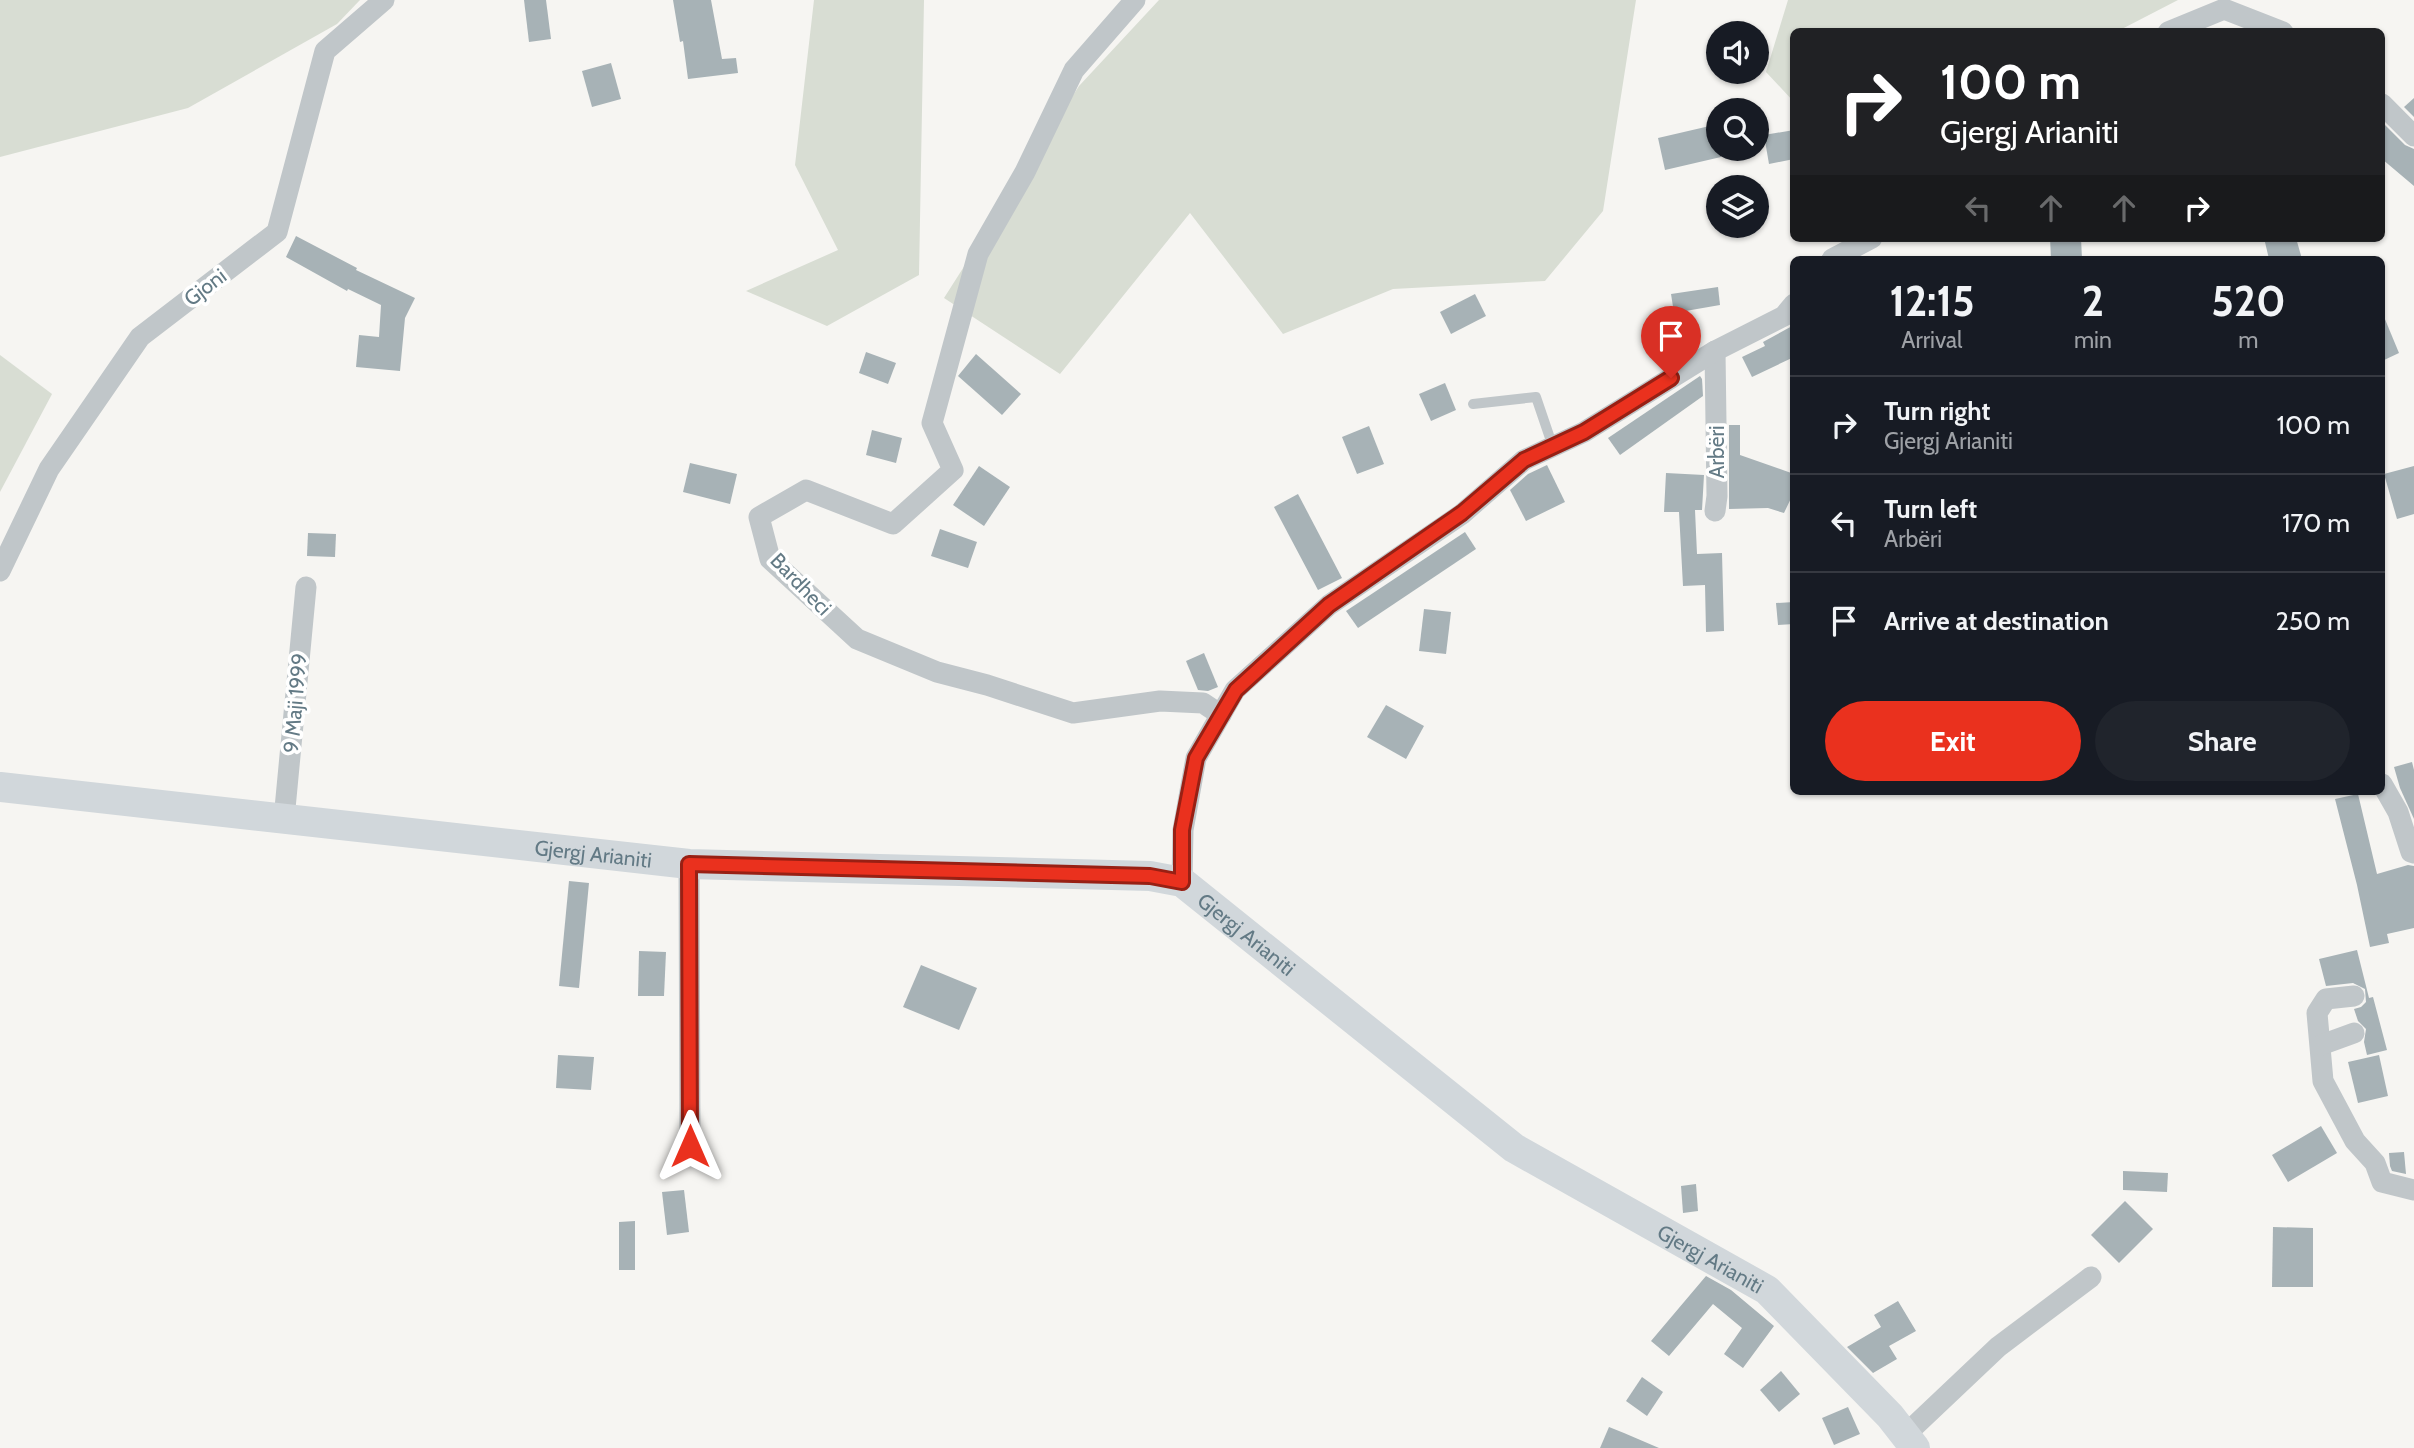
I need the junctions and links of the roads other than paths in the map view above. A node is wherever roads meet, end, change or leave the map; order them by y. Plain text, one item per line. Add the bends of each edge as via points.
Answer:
1 (384, 0) edge
2 (1135, 0) edge
3 (2178, 28) edge
4 (2273, 28) edge
5 (2385, 107) edge
6 (2414, 136) edge
7 (1864, 242) edge
8 (1838, 256) edge
9 (1790, 309) edge
10 (1715, 351) junction
11 (1473, 404) dead end
12 (1553, 447) junction
13 (1715, 511) dead end
14 (0, 571) edge
15 (306, 587) dead end
16 (1221, 715) junction
17 (0, 787) edge
18 (2385, 789) edge
19 (285, 819) junction
20 (2414, 853) edge
21 (689, 864) junction
22 (1182, 882) junction
23 (2354, 996) dead end
24 (2354, 1033) dead end
25 (2321, 1045) junction
26 (690, 1146) dead end
27 (2414, 1191) edge
28 (2091, 1277) dead end
29 (1910, 1442) edge

1 - 14 street, Gjoni via 325,51 277,232 140,337 49,469
2 - 16 street, Bardheci via 1074,70 1025,172 978,254 932,423 954,470 892,524 806,490 759,516 770,559 857,639 937,672 1073,713 1160,701 1203,703
3 - 4 street via 2224,9
5 - 6 street
7 - 8 street
9 - 10 street
10 - 12 street
10 - 13 street, Arbëri
11 - 12 lane via 1536,397
12 - 16 street via 1524,460 1462,513 1329,605 1236,690
15 - 19 street, 9 Maji 1999
16 - 22 street via 1196,758 1182,830
17 - 19 main road, Gjergj Arianiti
18 - 20 street
19 - 21 main road, Gjergj Arianiti
21 - 22 main road, Gjergj Arianiti via 1150,876
21 - 26 street
22 - 29 main road, Gjergj Arianiti via 1514,1148 1767,1290
23 - 25 street via 2326,999 2317,1013
24 - 25 street
25 - 27 street via 2323,1081 2355,1142 2375,1163 2382,1182
28 - 29 street via 1998,1347

